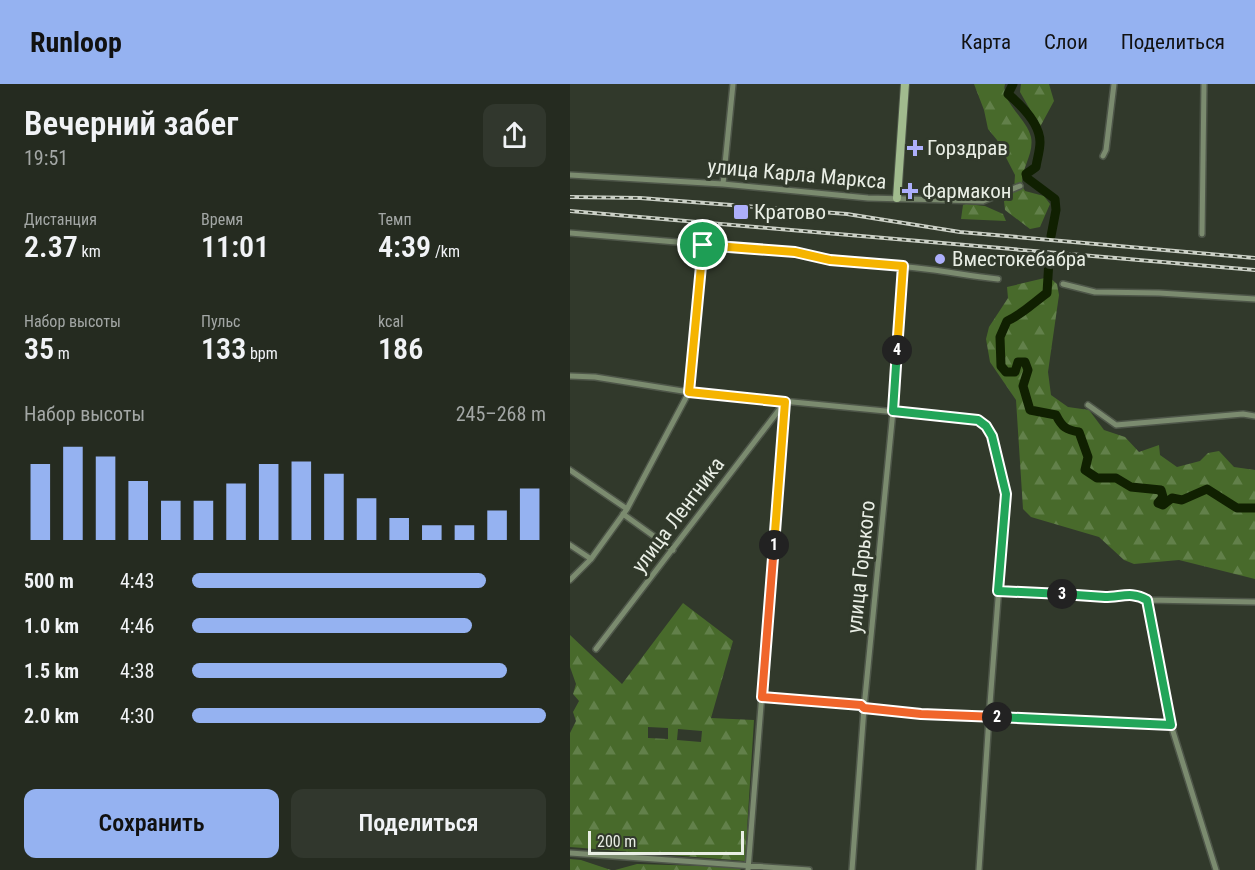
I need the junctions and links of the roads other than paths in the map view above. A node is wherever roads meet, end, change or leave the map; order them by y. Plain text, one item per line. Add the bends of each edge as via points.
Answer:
1 (733, 84) edge
2 (905, 84) edge
3 (1114, 84) edge
4 (1204, 84) edge
5 (1102, 156) dead end
6 (570, 175) edge
7 (723, 184) junction
8 (1020, 186) dead end
9 (897, 198) junction
10 (570, 233) edge
11 (1202, 234) dead end
12 (703, 245) junction
13 (903, 266) junction
14 (998, 279) dead end
15 (1063, 284) dead end
16 (1255, 299) edge
17 (570, 376) edge
18 (689, 392) junction
19 (785, 402) junction
20 (1088, 405) dead end
21 (893, 411) junction
22 (1255, 416) edge
23 (570, 470) edge
24 (625, 512) junction
25 (570, 545) edge
26 (673, 550) junction
27 (591, 559) junction
28 (570, 580) edge
29 (998, 591) junction
30 (1147, 600) junction
31 (1255, 602) edge
32 (596, 649) dead end
33 (762, 697) junction
34 (864, 708) junction
35 (988, 717) junction
36 (1171, 725) junction
37 (570, 853) edge
38 (749, 868) edge
39 (809, 870) edge
40 (852, 870) edge
41 (979, 870) edge
42 (1216, 870) edge

1 - 7 street
2 - 9 street
3 - 5 street
4 - 11 street
6 - 7 street, улица Карла Маркса
7 - 9 street, улица Карла Маркса
8 - 9 street, улица Карла Маркса via 983,201
10 - 12 street
12 - 13 street
12 - 18 street
13 - 14 street
13 - 21 street, улица Горького
15 - 16 street via 1095,292
17 - 18 street
18 - 19 street
18 - 24 street
19 - 21 street
19 - 26 street, улица Ленгника
19 - 33 street
20 - 22 street via 1116,425
21 - 29 street via 978,420 992,436 1006,494
21 - 34 street, улица Горького
23 - 24 street
24 - 26 street
24 - 27 street
25 - 27 street
26 - 32 street, улица Ленгника
27 - 28 street
29 - 30 street via 1109,597 1125,594
29 - 35 street
30 - 31 street
30 - 36 street
33 - 34 street
33 - 38 street
34 - 35 street
34 - 40 street, улица Горького
35 - 36 street
35 - 41 street
36 - 42 street
37 - 38 street
38 - 39 street

